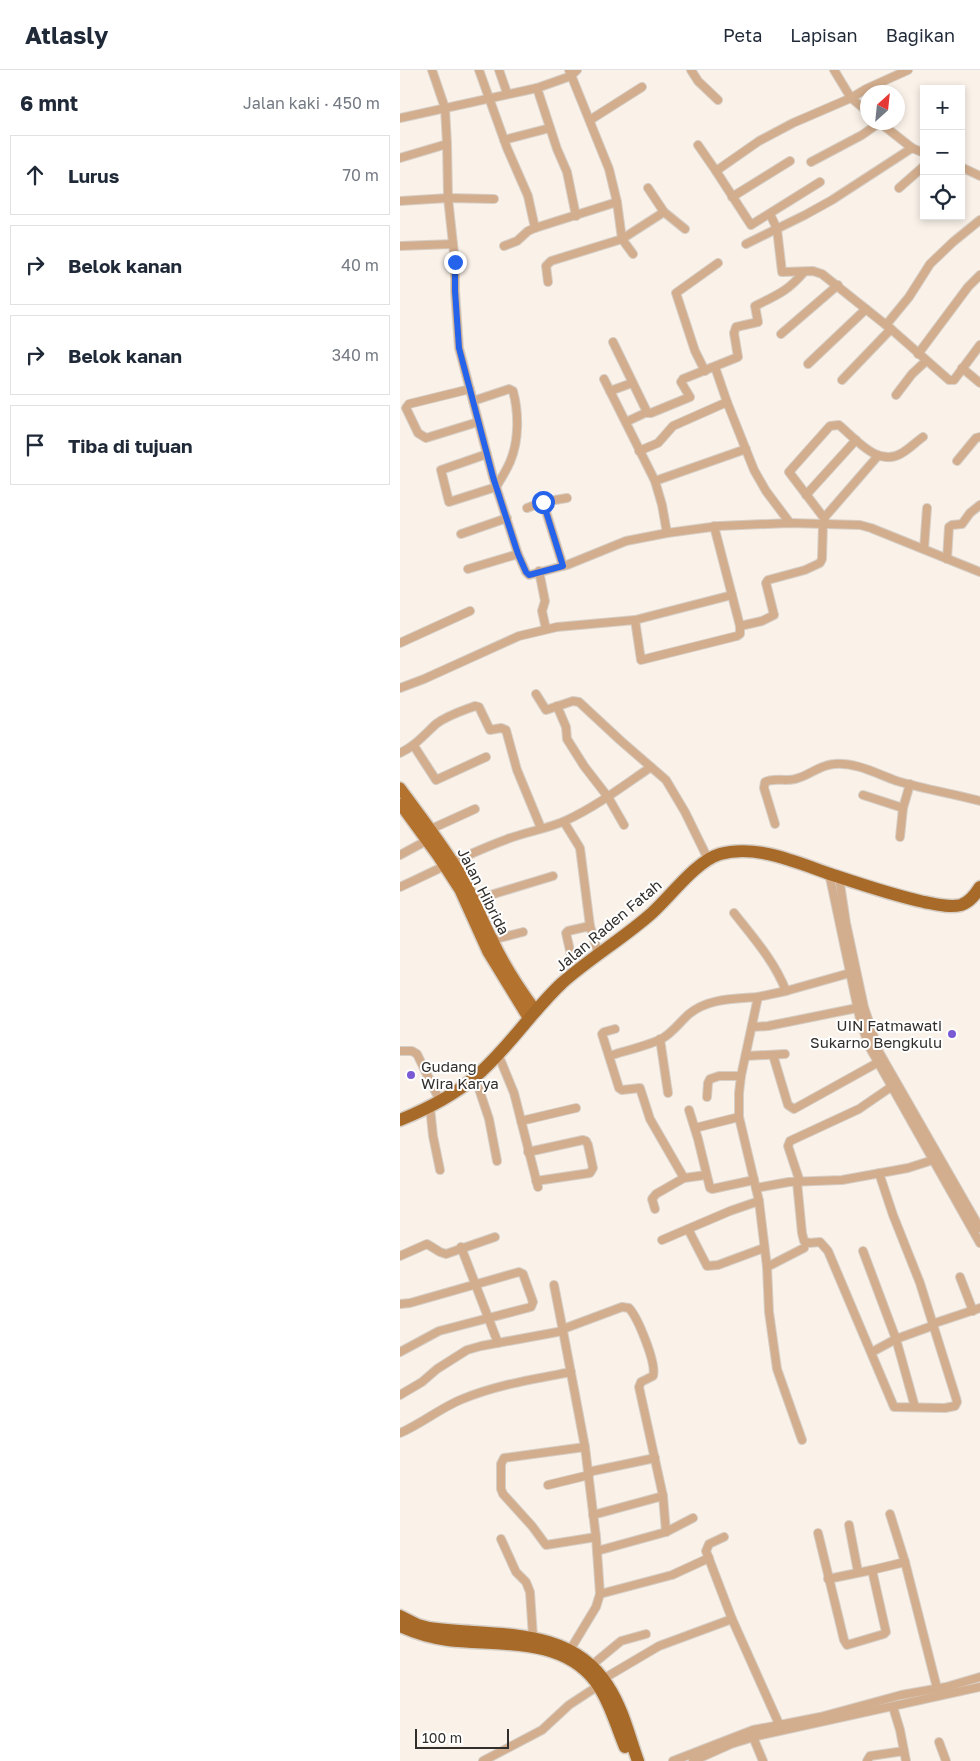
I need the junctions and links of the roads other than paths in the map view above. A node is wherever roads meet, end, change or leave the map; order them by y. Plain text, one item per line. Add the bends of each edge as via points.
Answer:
1 (432, 70) edge
2 (479, 70) edge
3 (499, 70) edge
4 (691, 70) edge
5 (834, 70) edge
6 (908, 70) edge
7 (572, 72) edge
8 (642, 87) dead end
9 (537, 88) junction
10 (507, 94) junction
11 (851, 98) junction
12 (489, 99) junction
13 (718, 100) dead end
14 (860, 105) edge
15 (444, 108) junction
16 (400, 118) edge
17 (590, 120) junction
18 (550, 128) junction
19 (869, 130) edge
20 (888, 130) edge
21 (504, 140) junction
22 (447, 144) junction
23 (698, 145) dead end
24 (912, 148) junction
25 (920, 151) edge
26 (400, 158) edge
27 (790, 161) dead end
28 (811, 162) dead end
29 (965, 169) edge
30 (920, 170) edge
31 (716, 171) junction
32 (980, 176) edge
33 (820, 182) dead end
34 (648, 188) dead end
35 (899, 188) dead end
36 (732, 197) junction
37 (448, 198) junction
38 (494, 199) dead end
39 (400, 201) edge
40 (617, 202) junction
41 (664, 212) junction
42 (770, 214) junction
43 (576, 216) junction
44 (980, 220) edge
45 (535, 228) junction
46 (685, 229) dead end
47 (776, 229) junction
48 (622, 239) junction
49 (453, 244) junction
50 (746, 244) dead end
51 (400, 246) edge
52 (504, 246) dead end
53 (633, 254) dead end
54 (718, 263) dead end
55 (804, 272) junction
56 (980, 275) edge
57 (548, 282) dead end
58 (838, 285) junction
59 (866, 309) junction
60 (889, 327) junction
61 (781, 334) dead end
62 (613, 342) dead end
63 (980, 345) edge
64 (918, 354) junction
65 (926, 361) junction
66 (808, 364) dead end
67 (715, 367) junction
68 (962, 368) junction
69 (705, 371) junction
70 (604, 379) dead end
71 (842, 380) dead end
72 (632, 383) junction
73 (980, 384) edge
74 (470, 389) junction
75 (610, 391) junction
76 (896, 395) dead end
77 (473, 401) junction
78 (727, 402) junction
79 (647, 412) junction
80 (478, 422) junction
81 (626, 422) junction
82 (923, 437) dead end
83 (980, 438) edge
84 (856, 440) junction
85 (746, 448) junction
86 (639, 451) junction
87 (487, 454) junction
88 (877, 457) junction
89 (957, 461) dead end
90 (655, 481) junction
91 (496, 487) junction
92 (806, 495) junction
93 (567, 498) dead end
94 (543, 502) junction
95 (980, 505) edge
96 (527, 508) dead end
97 (927, 508) dead end
98 (506, 518) junction
99 (824, 522) junction
100 (790, 523) junction
101 (714, 526) junction
102 (667, 533) junction
103 (461, 534) dead end
104 (924, 549) junction
105 (518, 554) junction
106 (947, 559) junction
107 (563, 566) junction
108 (468, 568) dead end
109 (539, 571) junction
110 (980, 572) edge
111 (732, 595) junction
112 (470, 611) dead end
113 (635, 620) junction
114 (740, 626) junction
115 (546, 629) junction
116 (400, 643) edge
117 (400, 688) edge
118 (536, 694) dead end
119 (557, 706) junction
120 (414, 746) junction
121 (400, 754) edge
122 (486, 757) dead end
123 (651, 767) junction
124 (910, 784) junction
125 (400, 788) edge
126 (863, 795) dead end
127 (608, 797) junction
128 (980, 800) edge
129 (903, 808) junction
130 (475, 809) dead end
131 (402, 811) edge
132 (564, 822) junction
133 (775, 824) dead end
134 (624, 825) dead end
135 (541, 828) junction
136 (431, 829) junction
137 (900, 837) dead end
138 (426, 841) junction
139 (400, 855) edge
140 (708, 859) junction
141 (449, 864) junction
142 (834, 875) junction
143 (554, 876) dead end
144 (400, 887) edge
145 (980, 888) edge
146 (474, 900) junction
147 (734, 913) dead end
148 (590, 926) junction
149 (523, 932) dead end
150 (492, 940) junction
151 (598, 953) junction
152 (571, 955) dead end
153 (850, 973) junction
154 (786, 991) junction
155 (758, 997) junction
156 (860, 1009) junction
157 (532, 1015) junction
158 (752, 1027) junction
159 (614, 1029) dead end
160 (660, 1039) junction
161 (400, 1050) edge
162 (498, 1054) junction
163 (785, 1054) dead end
164 (773, 1055) junction
165 (609, 1056) junction
166 (746, 1056) junction
167 (877, 1063) junction
168 (741, 1076) junction
169 (475, 1077) junction
170 (891, 1087) junction
171 (668, 1093) dead end
172 (707, 1097) dead end
173 (435, 1104) junction
174 (576, 1108) dead end
175 (688, 1110) dead end
176 (740, 1117) junction
177 (400, 1120) edge
178 (521, 1121) junction
179 (695, 1128) junction
180 (927, 1143) junction
181 (528, 1152) junction
182 (932, 1160) junction
183 (497, 1161) dead end
184 (440, 1170) dead end
185 (879, 1173) junction
186 (706, 1175) junction
187 (684, 1178) junction
188 (798, 1182) junction
189 (755, 1184) junction
190 (758, 1201) junction
191 (655, 1209) dead end
192 (980, 1228) edge
193 (688, 1229) junction
194 (495, 1237) dead end
195 (662, 1240) dead end
196 (980, 1243) edge
197 (461, 1247) junction
198 (764, 1248) junction
199 (804, 1248) dead end
200 (863, 1252) dead end
201 (400, 1256) edge
202 (767, 1266) junction
203 (960, 1277) dead end
204 (476, 1285) junction
205 (554, 1285) dead end
206 (400, 1304) edge
207 (976, 1310) edge
208 (490, 1318) junction
209 (932, 1325) junction
210 (563, 1330) junction
211 (896, 1339) junction
212 (498, 1343) junction
213 (400, 1352) edge
214 (872, 1352) junction
215 (571, 1372) junction
216 (400, 1396) edge
217 (915, 1407) junction
218 (400, 1433) edge
219 (802, 1440) dead end
220 (585, 1447) junction
221 (655, 1458) junction
222 (588, 1473) junction
223 (548, 1485) dead end
224 (663, 1496) junction
225 (890, 1514) dead end
226 (593, 1515) junction
227 (693, 1518) dead end
228 (848, 1525) dead end
229 (666, 1532) junction
230 (818, 1533) dead end
231 (596, 1537) junction
232 (724, 1537) dead end
233 (501, 1540) dead end
234 (597, 1551) junction
235 (709, 1558) junction
236 (905, 1562) junction
237 (872, 1570) junction
238 (858, 1572) junction
239 (828, 1578) junction
240 (600, 1594) junction
241 (732, 1619) junction
242 (400, 1625) edge
243 (646, 1634) dead end
244 (533, 1637) junction
245 (570, 1650) junction
246 (592, 1665) junction
247 (980, 1677) edge
248 (601, 1682) junction
249 (980, 1687) edge
250 (937, 1688) junction
251 (948, 1690) junction
252 (893, 1707) junction
253 (779, 1724) junction
254 (752, 1737) junction
255 (939, 1742) dead end
256 (904, 1751) junction
257 (483, 1761) edge
258 (630, 1761) edge
259 (638, 1761) edge
260 (673, 1761) edge
261 (693, 1761) edge
262 (762, 1761) edge
263 (867, 1761) edge
264 (906, 1761) edge
265 (946, 1761) edge

1 - 15 street
2 - 12 street
3 - 10 street
4 - 13 street
5 - 11 street
6 - 11 street
7 - 9 street
7 - 17 street
8 - 17 street
9 - 10 street
9 - 18 street
10 - 12 street
11 - 14 street
11 - 31 street via 759,141
12 - 15 street
12 - 21 street
15 - 16 street
15 - 22 street
17 - 40 street via 610,169
18 - 21 street
18 - 43 street via 567,172
19 - 28 street
20 - 24 street
21 - 45 street via 528,196
22 - 26 street
22 - 37 street
23 - 31 street
24 - 25 street
24 - 47 street via 832,200
27 - 36 street
29 - 32 street
30 - 35 street
31 - 36 street
33 - 42 street
34 - 41 street
36 - 42 street via 751,225
37 - 38 street
37 - 39 street
37 - 49 street
40 - 43 street
40 - 48 street
41 - 46 street
41 - 48 street
42 - 47 street
43 - 45 street
44 - 60 street via 930,264
45 - 52 street via 517,242
47 - 50 street
47 - 55 street via 782,272
48 - 53 street
48 - 57 street via 551,260 546,266
49 - 51 street
49 - 74 street via 459,348
54 - 69 street via 676,292 695,352
55 - 58 street via 822,274
55 - 67 street via 779,295 754,306 758,322 734,330 738,357
56 - 64 street
58 - 59 street
58 - 61 street
59 - 60 street
59 - 66 street
60 - 64 street
60 - 71 street
62 - 72 street
63 - 68 street
64 - 65 street
65 - 68 street via 949,380 954,380
65 - 76 street
67 - 69 street
67 - 78 street
68 - 73 street
69 - 79 street via 682,380 690,397 652,413
70 - 75 street
72 - 75 street
72 - 79 street
74 - 77 street
74 - 80 street via 409,404 406,408 418,432 426,438
75 - 81 street
77 - 80 street
77 - 91 street via 509,389 516,400 517,436 510,461
78 - 85 street
78 - 86 street via 673,426 658,443
79 - 81 street
80 - 87 street
81 - 86 street
82 - 88 street via 901,454
83 - 89 street via 976,438
84 - 88 street
84 - 92 street
84 - 92 street via 839,426 830,426 790,470
85 - 90 street
85 - 100 street via 758,479
86 - 90 street
87 - 91 street
87 - 91 street via 441,470 449,502
88 - 99 street
90 - 102 street
91 - 98 street
92 - 99 street
93 - 94 street
94 - 96 street
94 - 107 street
95 - 106 street via 962,524 949,527
97 - 104 street
98 - 103 street
98 - 105 street
99 - 100 street
99 - 104 street via 866,526
99 - 114 street via 820,563 768,580 774,615 762,622
100 - 101 street
101 - 102 street
101 - 111 street
102 - 107 street via 626,541
104 - 106 street
105 - 108 street
105 - 109 street via 529,575
106 - 110 street
107 - 109 street
109 - 115 street
111 - 113 street
111 - 114 street
112 - 116 street
113 - 114 street via 642,660 737,636
113 - 115 street
115 - 117 street via 519,636
118 - 119 street via 545,709
119 - 123 street via 579,702
119 - 127 street via 566,727 567,739
120 - 121 street
120 - 122 street via 436,780
120 - 135 street via 449,716 479,707 490,730 506,730 517,770
123 - 127 street
123 - 140 street via 672,787
124 - 128 street
124 - 129 street
124 - 133 street via 849,764 827,764 789,781 768,780 764,788
125 - 136 main road, Jalan Hibrida
126 - 129 street
127 - 132 street
127 - 134 street
129 - 137 street
130 - 136 street
131 - 138 main road
132 - 135 street
132 - 148 street via 581,852
135 - 141 street via 477,850
136 - 141 main road, Jalan Hibrida
138 - 139 street
138 - 141 main road
140 - 142 highway via 720,854 748,852 798,862
140 - 151 highway, Jalan Raden Fatah via 652,914
141 - 144 street
141 - 146 main road, Jalan Hibrida
141 - 157 main road via 488,952
142 - 145 highway via 897,896 944,905 966,903
142 - 153 street
142 - 156 street via 846,923
143 - 146 street
146 - 150 main road, Jalan Hibrida
147 - 154 street via 761,947
148 - 151 street
148 - 152 street via 566,933
149 - 150 street
150 - 157 main road, Jalan Hibrida
151 - 157 highway, Jalan Raden Fatah via 562,983
153 - 154 street
153 - 156 street
154 - 155 street
155 - 158 street
155 - 160 street via 704,1004
156 - 158 street
156 - 167 street via 861,1024
156 - 180 street
157 - 162 highway, Jalan Raden Fatah
158 - 166 street
159 - 165 street via 602,1034
160 - 165 street
160 - 171 street
161 - 173 street via 412,1050 417,1054
162 - 169 highway, Jalan Raden Fatah
162 - 178 street
163 - 164 street
164 - 166 street
164 - 167 street via 788,1106 794,1109
165 - 187 street via 620,1089 640,1088 650,1119
166 - 168 street
167 - 170 street
168 - 172 street via 710,1079
168 - 176 street
169 - 173 highway, Jalan Raden Fatah
169 - 183 street via 489,1119
170 - 180 street
170 - 188 street via 859,1109 790,1141 788,1146
173 - 177 highway, Jalan Raden Fatah
173 - 184 street via 433,1136
174 - 178 street
175 - 179 street
176 - 179 street
176 - 189 street
178 - 181 street
179 - 186 street
180 - 182 street
180 - 192 street
181 - 181 street via 583,1140 588,1145 593,1168 590,1173 537,1184
182 - 185 street
182 - 196 street
185 - 188 street via 842,1180
185 - 209 street
186 - 187 street
186 - 189 street via 712,1189
187 - 191 street via 653,1196
188 - 189 street
188 - 214 street via 804,1241 820,1242 828,1251
189 - 190 street
190 - 193 street
190 - 198 street
193 - 195 street
193 - 198 street via 707,1266
194 - 197 street
197 - 201 street via 443,1254 425,1244
197 - 204 street
198 - 202 street
199 - 202 street
200 - 211 street
202 - 219 street via 777,1369
203 - 207 street
204 - 206 street
204 - 208 street
204 - 208 street via 519,1272 524,1277 532,1306
205 - 210 street
207 - 209 street
208 - 212 street
208 - 213 street via 439,1331
209 - 211 street
209 - 217 street via 957,1402 955,1406 945,1408
210 - 212 street
210 - 215 street
210 - 221 street via 622,1308 631,1310 646,1342 654,1371 653,1376 641,1382 639,1387
211 - 214 street
211 - 217 street
212 - 216 street via 462,1353
214 - 217 street via 894,1407
215 - 218 street via 497,1387 442,1409
215 - 220 street
220 - 222 street
220 - 231 street via 504,1458 501,1489 546,1545
221 - 222 street
221 - 224 street
222 - 223 street
222 - 226 street
224 - 226 street
224 - 229 street
225 - 236 street
226 - 231 street
227 - 229 street
228 - 238 street
229 - 234 street
230 - 239 street
231 - 234 street
232 - 235 street via 707,1545
233 - 244 street via 516,1572 528,1585
234 - 240 street
235 - 240 street via 672,1575
235 - 241 street
236 - 237 street
236 - 250 street
237 - 238 street
237 - 239 street via 886,1632 847,1645
238 - 239 street
240 - 245 street via 596,1607
241 - 248 street via 659,1646
241 - 253 street
242 - 244 highway
242 - 248 highway via 447,1640 532,1646 554,1652
243 - 246 street via 620,1641
244 - 245 highway
245 - 246 highway
246 - 248 highway
247 - 251 street
248 - 257 street via 542,1730
248 - 258 highway
248 - 259 highway via 617,1702
249 - 251 street
250 - 251 street
250 - 253 street
251 - 252 street
252 - 254 street
252 - 256 street
253 - 260 street via 736,1736
254 - 261 street
254 - 262 street
255 - 265 street
256 - 263 street via 870,1756
256 - 264 street

